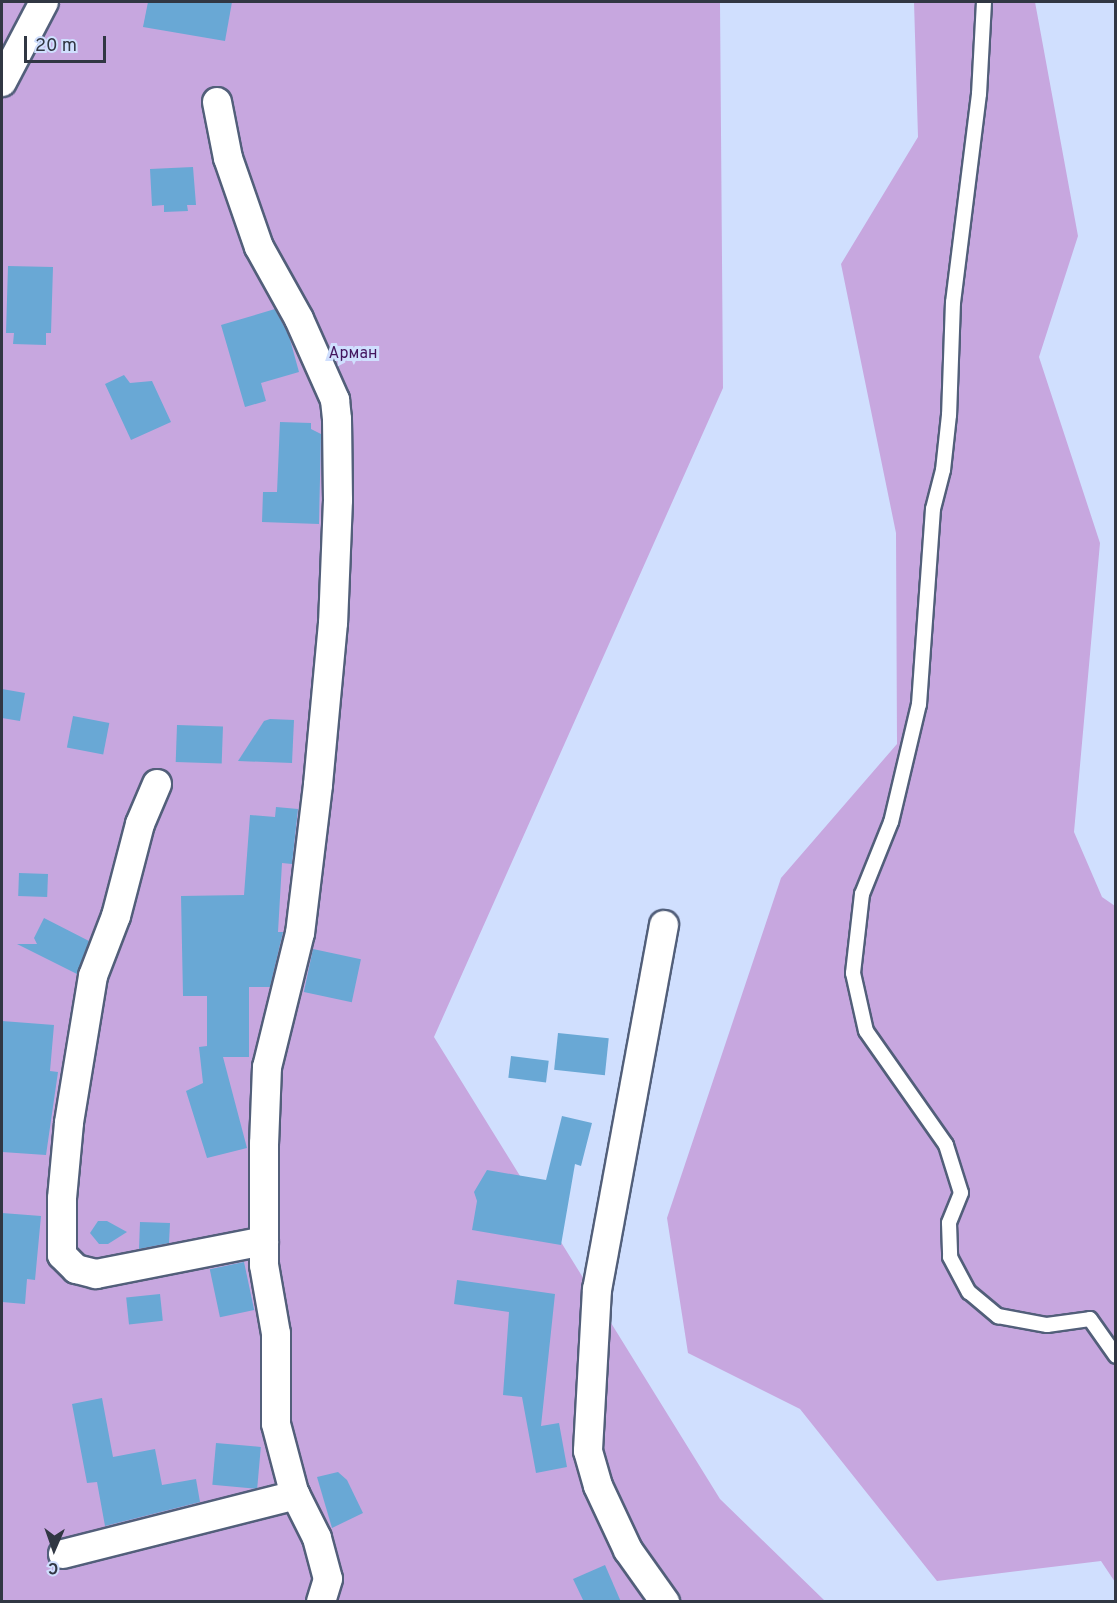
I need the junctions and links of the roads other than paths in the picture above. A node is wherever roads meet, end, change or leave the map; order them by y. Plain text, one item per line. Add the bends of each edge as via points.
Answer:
1 (44, 2) edge
2 (984, 2) edge
3 (2, 82) edge
4 (217, 102) dead end
5 (156, 784) dead end
6 (664, 925) dead end
7 (264, 1241) junction
8 (1116, 1356) edge
9 (296, 1495) junction
10 (63, 1554) dead end
11 (321, 1602) edge
12 (665, 1602) edge

1 - 3 street
2 - 8 lane via 979,94 953,302 944,470 933,509 919,704 891,822 862,894 853,973 866,1031 946,1145 961,1193 949,1223 950,1257 969,1292 998,1316 1047,1325 1090,1319
4 - 7 street via 228,158 259,247 299,319 335,400 337,419 333,623 300,933 267,1067
5 - 7 street via 93,976 69,1123 62,1255 76,1269 96,1274
6 - 12 street via 597,1289 588,1451 598,1486 628,1550
7 - 9 street via 276,1334 276,1424
9 - 10 street
9 - 11 street via 317,1538 328,1579

